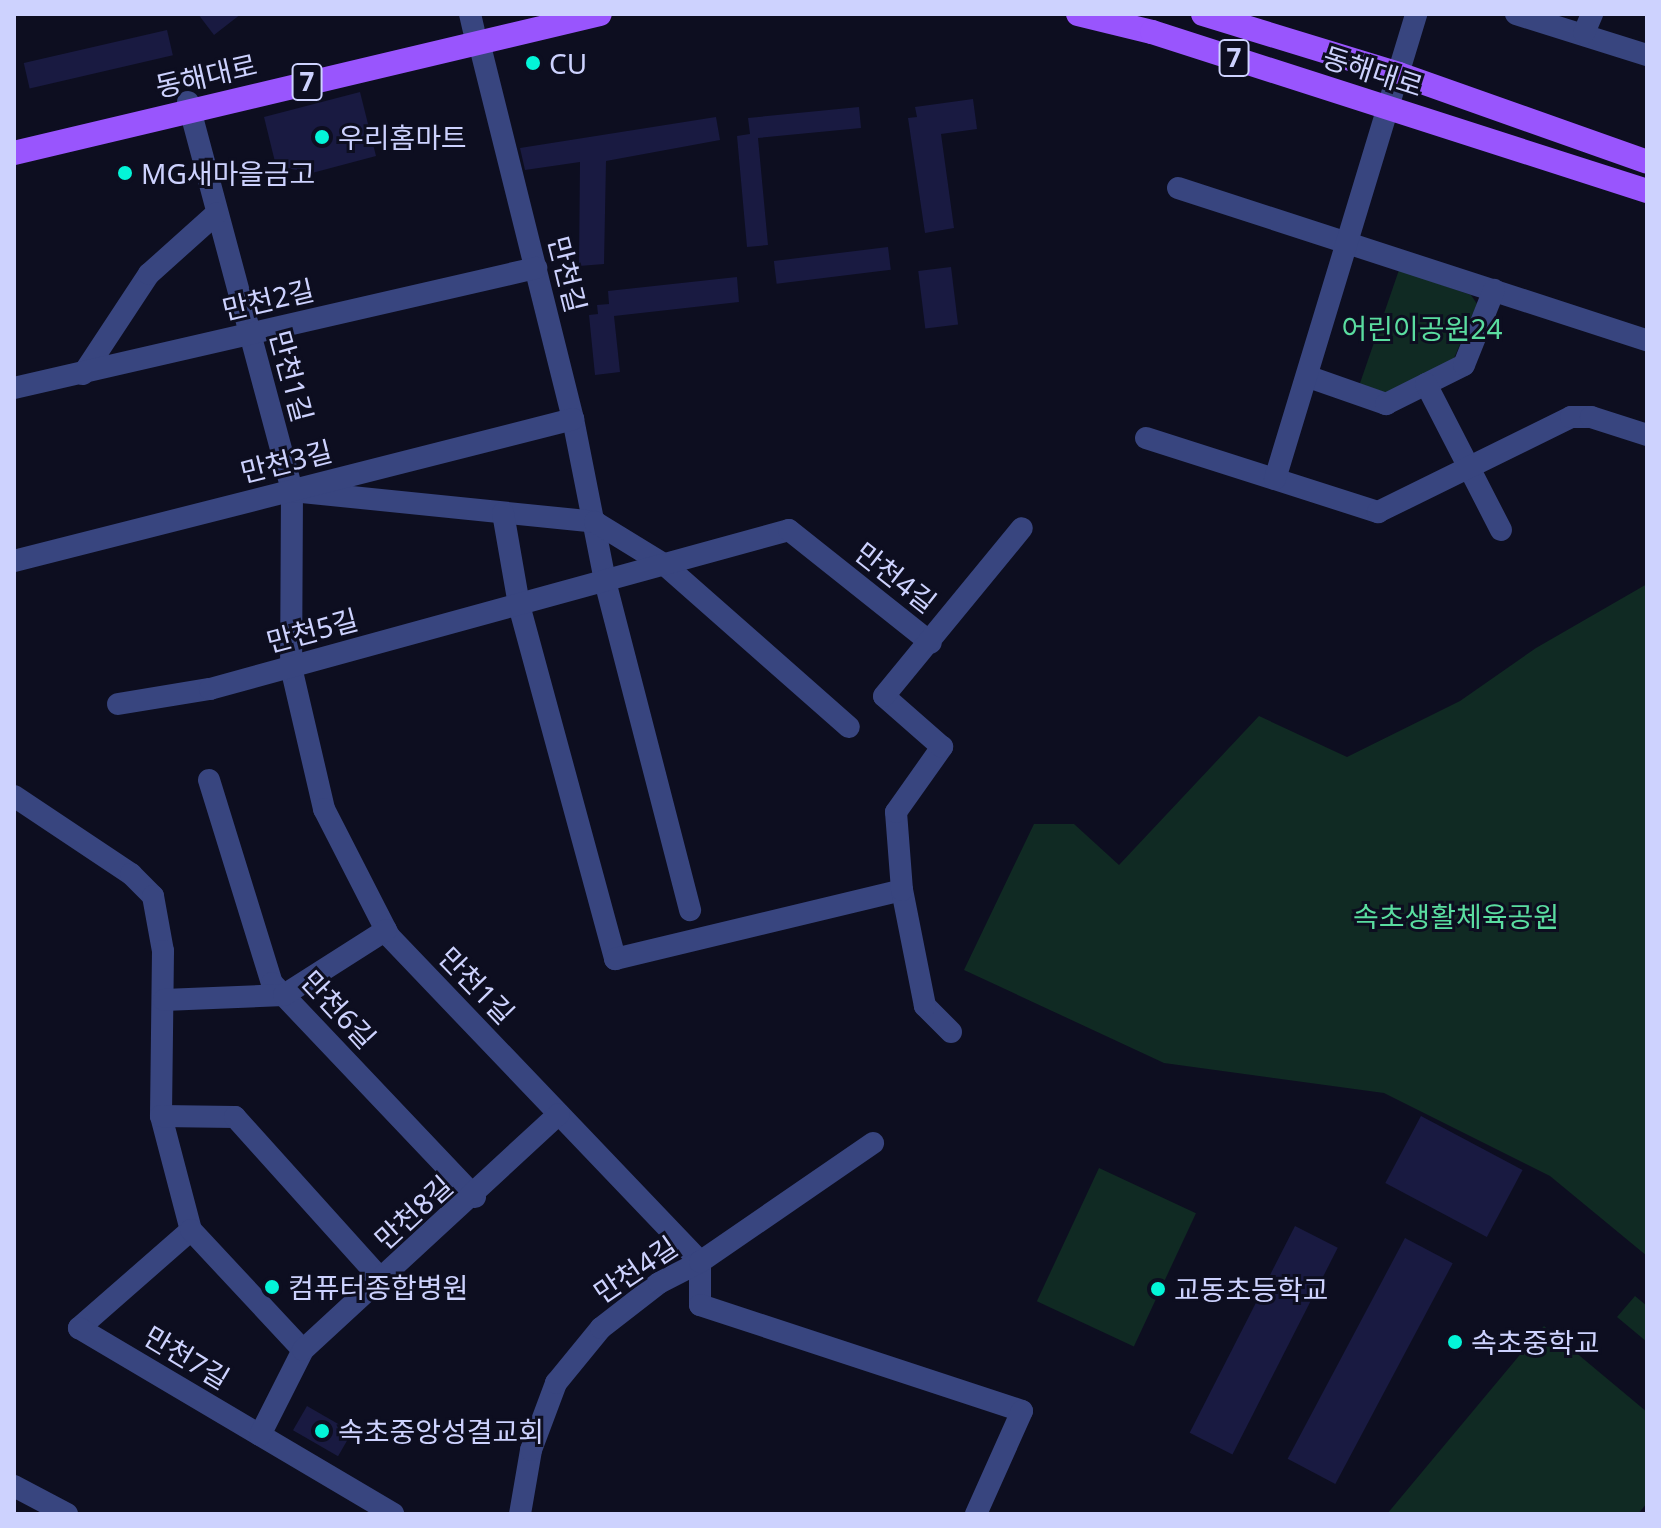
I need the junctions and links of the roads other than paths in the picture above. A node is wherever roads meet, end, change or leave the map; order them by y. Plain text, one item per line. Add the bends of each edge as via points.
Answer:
1 (542, 14) edge
2 (600, 14) edge
3 (1078, 14) edge
4 (1203, 14) edge
5 (1416, 14) edge
6 (1516, 14) edge
7 (1588, 24) edge
8 (474, 29) edge
9 (1647, 55) edge
10 (1399, 74) junction
11 (189, 106) junction
12 (1388, 107) junction
13 (14, 145) edge
14 (14, 153) edge
15 (1647, 162) edge
16 (1178, 188) dead end
17 (1640, 191) edge
18 (217, 213) junction
19 (1348, 242) junction
20 (536, 268) junction
21 (1494, 290) junction
22 (250, 334) junction
23 (1647, 340) edge
24 (83, 374) junction
25 (1309, 377) junction
26 (1426, 384) junction
27 (14, 388) edge
28 (573, 419) junction
29 (1647, 435) edge
30 (1146, 438) dead end
31 (1469, 467) junction
32 (1275, 479) junction
33 (292, 491) junction
34 (503, 513) junction
35 (595, 522) junction
36 (1022, 528) dead end
37 (1501, 530) dead end
38 (14, 561) edge
39 (665, 565) junction
40 (605, 581) junction
41 (519, 605) junction
42 (931, 643) junction
43 (291, 667) junction
44 (118, 704) dead end
45 (849, 727) dead end
46 (209, 780) dead end
47 (14, 796) edge
48 (902, 890) junction
49 (690, 910) dead end
50 (386, 930) junction
51 (284, 995) junction
52 (164, 1000) junction
53 (951, 1032) dead end
54 (559, 1114) junction
55 (161, 1116) junction
56 (873, 1143) dead end
57 (475, 1197) junction
58 (191, 1230) junction
59 (700, 1262) junction
60 (382, 1280) junction
61 (303, 1350) junction
62 (260, 1435) junction
63 (14, 1486) edge
64 (67, 1514) edge
65 (393, 1514) edge
66 (520, 1514) edge
67 (976, 1514) edge

1 - 8 main road, 동해대로 / 7
2 - 8 main road, 동해대로 / 7
3 - 12 main road, 동해대로 / 7 via 1152,32
4 - 10 main road, 동해대로 / 7
5 - 10 street
6 - 7 street
7 - 9 street
8 - 11 main road, 동해대로 / 7
8 - 20 street, 만천길
10 - 12 street
10 - 15 main road, 동해대로 / 7
11 - 13 main road, 동해대로 / 7
11 - 14 main road, 동해대로 / 7
11 - 18 street, 만천1길
12 - 17 main road, 동해대로 / 7
12 - 19 street
16 - 19 street
18 - 22 street, 만천1길
18 - 24 street via 149,274
19 - 21 street
19 - 25 street
20 - 22 street, 만천2길
20 - 28 street, 만천길
21 - 23 street
21 - 26 street via 1464,365
22 - 24 street, 만천2길
22 - 33 street, 만천1길
24 - 27 street, 만천2길
25 - 26 street via 1386,404
25 - 32 street
26 - 31 street
28 - 33 street, 만천3길
28 - 35 street, 만천길
29 - 31 street via 1591,417 1571,417
30 - 32 street
31 - 32 street via 1378,512
31 - 37 street
33 - 34 street
33 - 38 street, 만천3길
33 - 43 street, 만천1길
34 - 35 street
34 - 41 street
35 - 39 street
35 - 40 street, 만천길
36 - 42 street
39 - 40 street, 만천5길
39 - 42 street, 만천4길 via 789,530
39 - 45 street
40 - 41 street, 만천5길
40 - 49 street, 만천길
41 - 43 street, 만천5길
41 - 48 street via 615,959
42 - 48 street, 만천4길 via 884,696 942,747 896,812
43 - 44 street, 만천5길 via 210,689
43 - 50 street, 만천1길 via 324,809
46 - 51 street, 만천6길 via 272,983
47 - 52 street via 131,874 153,896
48 - 53 street, 만천4길 via 925,1006
50 - 51 street
50 - 54 street, 만천1길
51 - 52 street
51 - 57 street, 만천6길
52 - 55 street
54 - 57 street, 만천8길
54 - 59 street, 만천1길
55 - 58 street
55 - 60 street via 235,1117
56 - 59 street, 만천4길
57 - 60 street, 만천8길
58 - 61 street
58 - 62 street, 만천7길 via 79,1328
59 - 66 street, 만천4길 via 659,1283 601,1328 556,1383 531,1450
59 - 67 street via 700,1305 1022,1411
60 - 61 street, 만천8길
61 - 62 street, 만천8길
62 - 65 street, 만천7길
63 - 64 street

